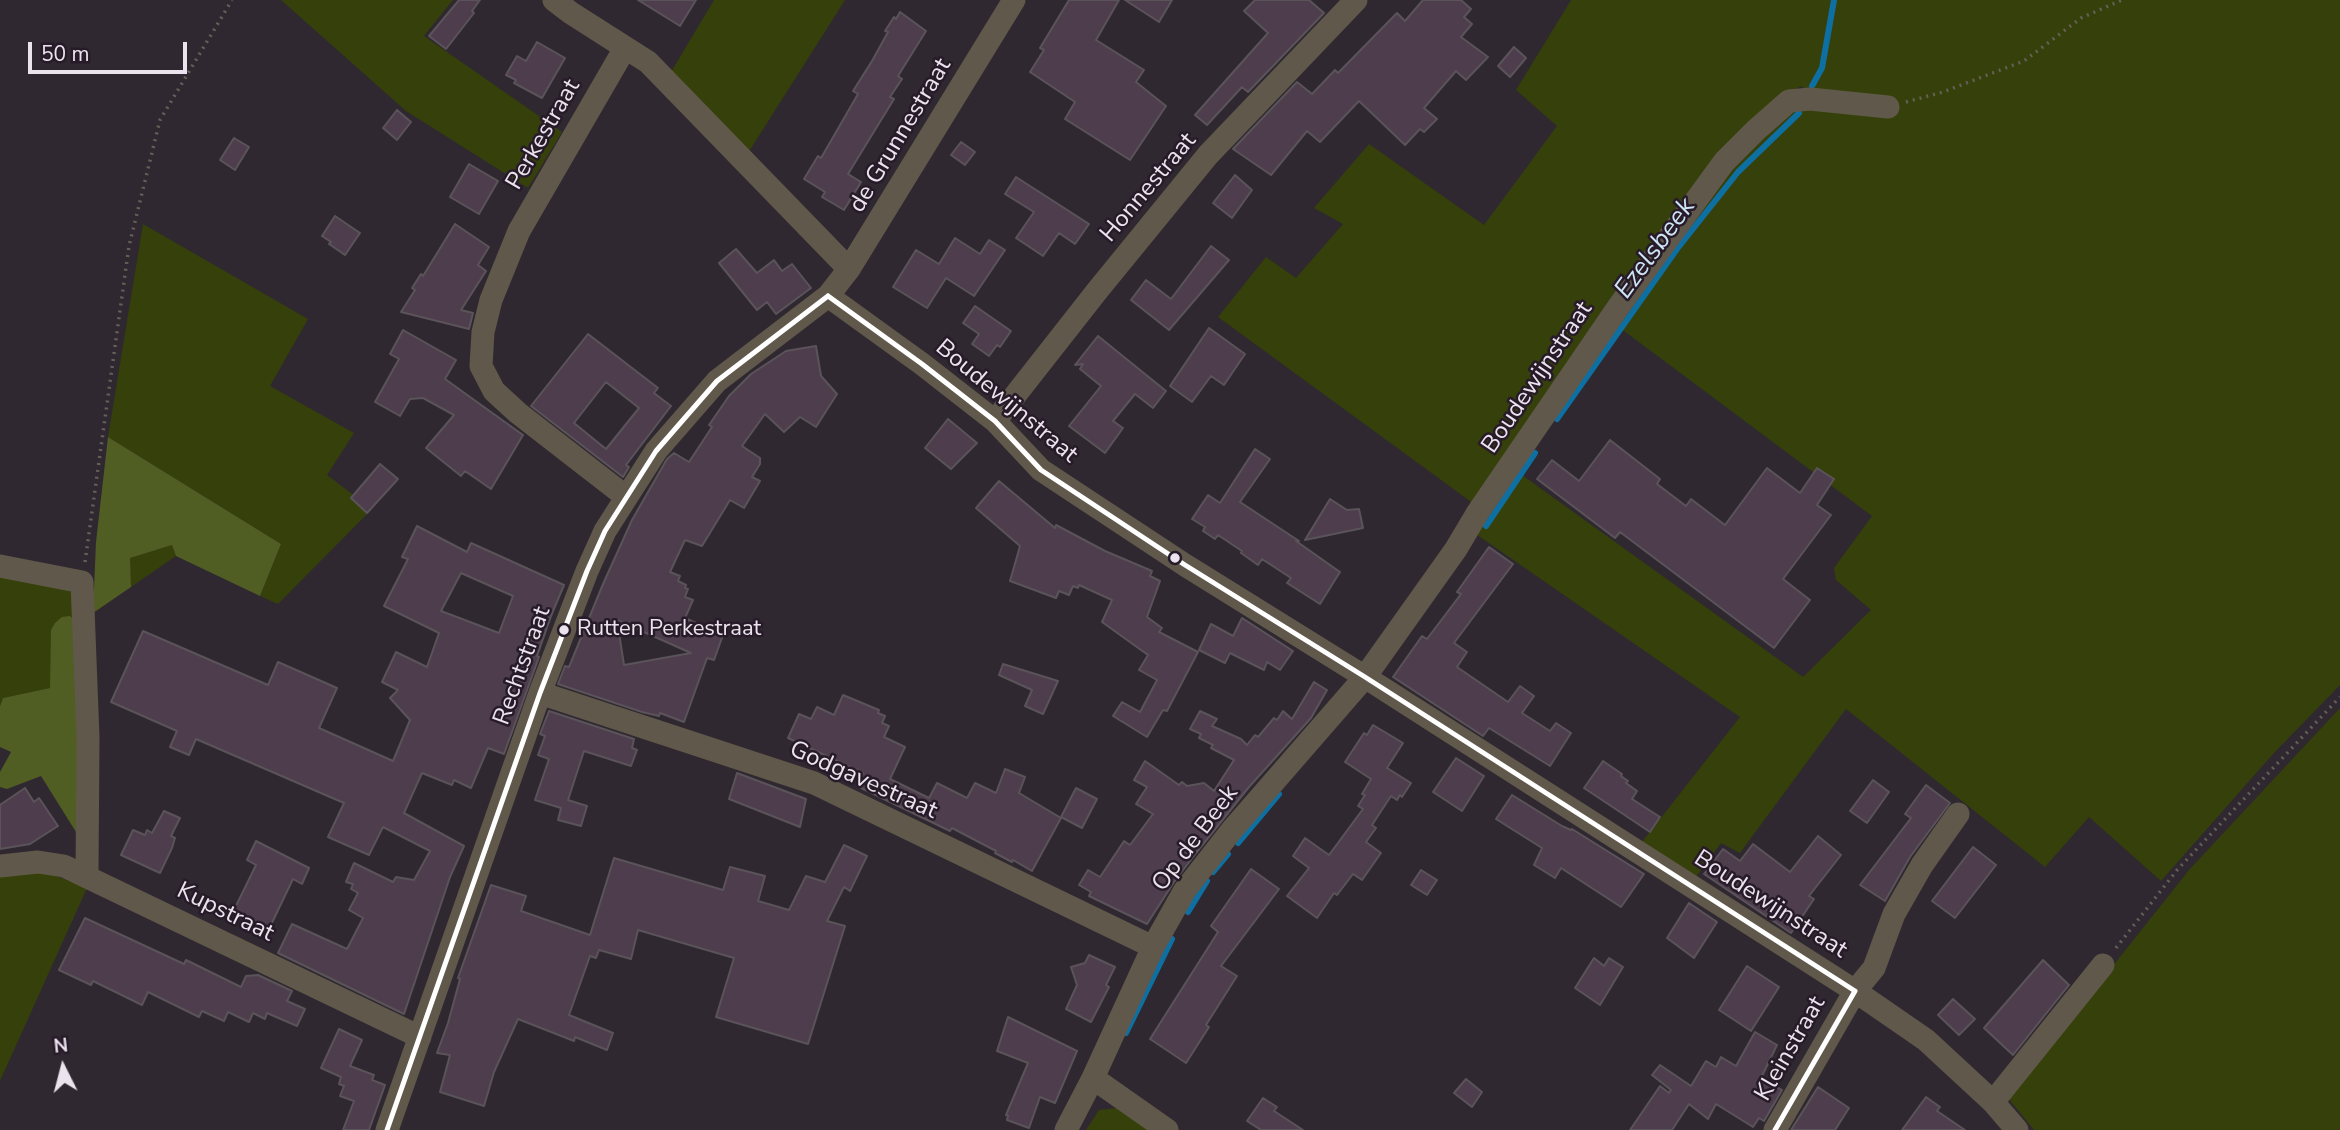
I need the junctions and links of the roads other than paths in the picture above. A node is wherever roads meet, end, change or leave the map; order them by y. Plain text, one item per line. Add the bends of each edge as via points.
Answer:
1 (554, 0) edge
2 (1014, 0) edge
3 (1356, 0) edge
4 (625, 48) junction
5 (1888, 107) road end
6 (849, 269) junction
7 (828, 296) junction
8 (995, 421) junction
9 (625, 496) junction
10 (0, 566) edge
11 (1366, 677) junction
12 (540, 693) junction
13 (1958, 814) dead end
14 (0, 866) edge
15 (87, 876) junction
16 (1153, 947) junction
17 (2103, 965) road end
18 (1855, 991) junction
19 (420, 1037) junction
20 (1093, 1078) junction
21 (1993, 1102) junction
22 (387, 1130) edge
23 (1066, 1130) edge
24 (1167, 1130) edge
25 (1775, 1130) edge
26 (2017, 1130) edge

1 - 4 street
2 - 6 street, de Grunnestraat
3 - 8 street, Honnestraat via 1208,155
4 - 6 street via 648,62
4 - 9 street, Perkestraat via 519,231 491,300 481,366 494,391 518,413
5 - 11 street, Boudewijnstraat via 1810,99 1789,102 1724,162 1619,306
6 - 7 street, de Grunnestraat
7 - 8 street, Boudewijnstraat
7 - 9 street, Rechtstraat via 717,382 656,451
8 - 11 street, Boudewijnstraat via 1041,470
9 - 12 street, Rechtstraat via 591,561
10 - 15 street via 82,582
11 - 16 street, Op de Beek via 1224,840 1185,890
11 - 18 street, Boudewijnstraat
12 - 16 street, Godgavestraat via 814,783
12 - 19 street, Rechtstraat
13 - 18 street, Kleinstraat via 1922,865 1894,914 1874,968
14 - 15 street, Kupstraat via 38,862
15 - 19 street, Kupstraat
16 - 20 street, Op de Beek
17 - 21 street
18 - 21 street, Boudewijnstraat via 1926,1040
18 - 25 street, Kleinstraat
19 - 22 street, Rechtstraat
20 - 23 street, Op de Beek
20 - 24 street
21 - 26 street, Boudewijnstraat

